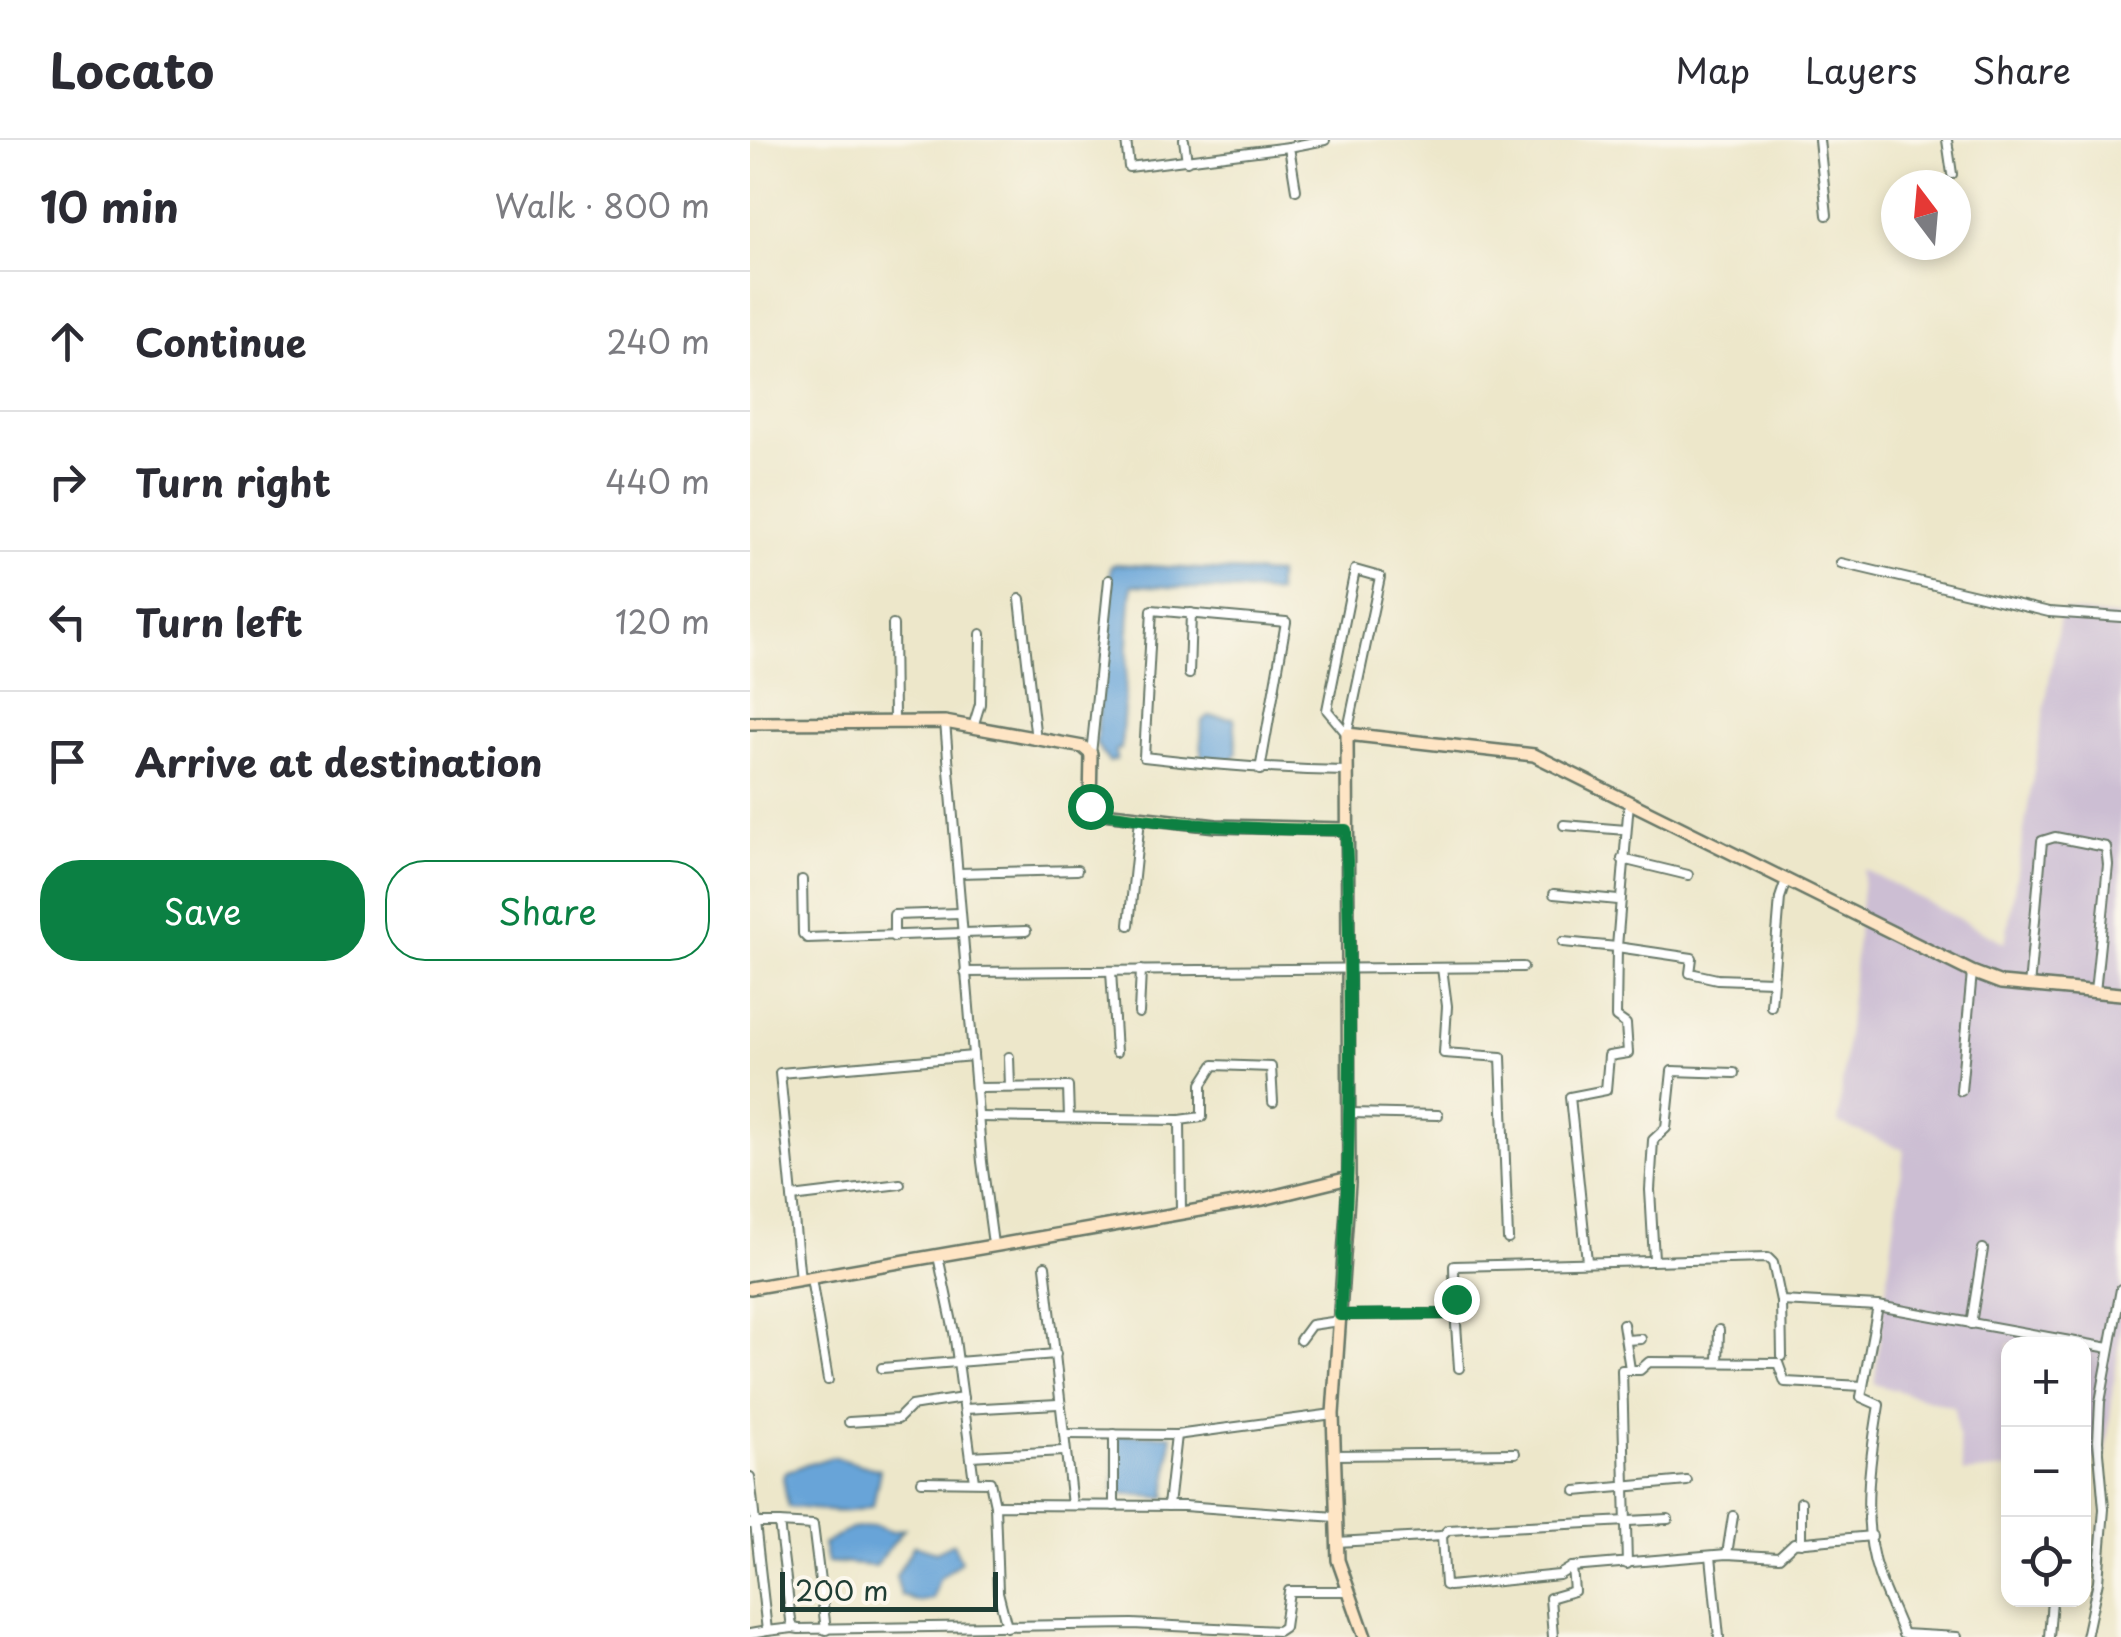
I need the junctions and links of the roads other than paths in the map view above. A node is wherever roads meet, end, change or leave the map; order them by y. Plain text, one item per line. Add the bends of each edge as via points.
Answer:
1 (1126, 140) edge
2 (1184, 140) edge
3 (1325, 140) edge
4 (1819, 140) edge
5 (1947, 140) edge
6 (1289, 147) junction
7 (1187, 161) junction
8 (1951, 170) edge
9 (1296, 190) dead end
10 (1826, 214) dead end
11 (1840, 563) dead end
12 (1109, 580) dead end
13 (1020, 598) dead end
14 (1191, 613) junction
15 (2121, 617) edge
16 (893, 624) dead end
17 (981, 634) dead end
18 (1189, 674) dead end
19 (894, 720) junction
20 (750, 722) edge
21 (946, 722) junction
22 (973, 727) junction
23 (1347, 734) junction
24 (1036, 740) junction
25 (1091, 754) junction
26 (1260, 770) junction
27 (1346, 772) junction
28 (1629, 802) junction
29 (1140, 818) junction
30 (1564, 825) dead end
31 (1346, 830) junction
32 (1626, 830) junction
33 (1622, 860) junction
34 (1077, 870) dead end
35 (958, 873) junction
36 (1688, 876) dead end
37 (802, 880) dead end
38 (1786, 880) junction
39 (1554, 894) dead end
40 (1618, 900) junction
41 (960, 913) junction
42 (1129, 925) dead end
43 (1026, 931) dead end
44 (962, 932) junction
45 (894, 937) junction
46 (1563, 942) dead end
47 (1617, 947) junction
48 (1523, 967) dead end
49 (1442, 968) junction
50 (1141, 970) junction
51 (1111, 971) junction
52 (1351, 971) junction
53 (965, 972) junction
54 (1972, 972) junction
55 (1772, 981) junction
56 (2030, 987) junction
57 (2095, 992) junction
58 (2121, 994) edge
59 (1771, 1006) dead end
60 (1139, 1013) dead end
61 (1116, 1052) dead end
62 (973, 1056) junction
63 (1008, 1057) dead end
64 (1734, 1073) dead end
65 (1010, 1087) junction
66 (976, 1088) junction
67 (1961, 1092) dead end
68 (1273, 1102) dead end
69 (1350, 1113) junction
70 (1438, 1115) dead end
71 (978, 1117) junction
72 (1069, 1118) junction
73 (1180, 1120) junction
74 (1349, 1178) junction
75 (900, 1184) dead end
76 (792, 1197) junction
77 (1180, 1212) junction
78 (1508, 1239) dead end
79 (993, 1244) junction
80 (1983, 1248) dead end
81 (938, 1256) junction
82 (1654, 1260) junction
83 (1588, 1261) junction
84 (1045, 1266) dead end
85 (806, 1279) junction
86 (750, 1288) edge
87 (2121, 1289) edge
88 (1780, 1301) junction
89 (1878, 1306) junction
90 (1455, 1310) junction
91 (1339, 1318) junction
92 (1624, 1324) dead end
93 (1971, 1324) junction
94 (1719, 1330) dead end
95 (1641, 1339) dead end
96 (1300, 1340) dead end
97 (1626, 1340) junction
98 (2109, 1348) junction
99 (1056, 1354) junction
100 (1782, 1356) dead end
101 (958, 1360) junction
102 (1718, 1362) junction
103 (882, 1368) dead end
104 (1459, 1368) dead end
105 (1630, 1369) junction
106 (828, 1380) dead end
107 (1863, 1386) junction
108 (963, 1398) junction
109 (1058, 1404) junction
110 (965, 1409) junction
111 (1333, 1414) junction
112 (849, 1422) dead end
113 (1064, 1434) junction
114 (1114, 1434) junction
115 (1176, 1435) junction
116 (1063, 1451) junction
117 (1514, 1453) dead end
118 (1334, 1454) junction
119 (971, 1456) junction
120 (750, 1478) edge
121 (922, 1480) dead end
122 (974, 1480) junction
123 (1687, 1481) dead end
124 (1622, 1486) junction
125 (1576, 1491) dead end
126 (1802, 1502) dead end
127 (996, 1505) junction
128 (1072, 1506) junction
129 (1114, 1506) junction
130 (1168, 1506) junction
131 (1733, 1516) dead end
132 (1336, 1517) junction
133 (1668, 1519) dead end
134 (780, 1523) junction
135 (752, 1524) edge
136 (1623, 1524) junction
137 (1442, 1536) junction
138 (1872, 1536) junction
139 (1337, 1542) junction
140 (1801, 1543) junction
141 (1727, 1554) junction
142 (1711, 1556) junction
143 (1626, 1564) junction
144 (1572, 1567) junction
145 (1349, 1591) junction
146 (2052, 1607) edge
147 (1007, 1626) junction
148 (793, 1628) junction
149 (826, 1630) junction
150 (767, 1631) junction
151 (750, 1634) edge
152 (1902, 1636) edge
153 (1365, 1637) edge
154 (1552, 1637) edge
155 (1720, 1637) edge
156 (1957, 1637) edge
157 (2050, 1637) edge
158 (2086, 1637) edge

1 - 7 street via 1129,167
2 - 7 street
3 - 6 street
4 - 10 street
5 - 8 street
6 - 7 street
6 - 9 street
11 - 15 street via 2050,612
12 - 25 street
13 - 24 street
14 - 18 street
14 - 26 street via 1286,622
14 - 26 street via 1152,610 1144,757
16 - 19 street
17 - 22 street via 980,704
19 - 20 street
19 - 21 street
21 - 22 street
21 - 35 street
22 - 24 street
23 - 23 street via 1327,710 1355,570 1380,577
23 - 27 street
23 - 28 street via 1534,755
24 - 25 street
25 - 29 street via 1094,812
26 - 27 street
27 - 31 street
28 - 32 street
28 - 38 street
29 - 31 street
29 - 42 street
30 - 32 street
31 - 52 street
32 - 33 street
33 - 36 street
33 - 40 street
34 - 35 street
35 - 41 street
37 - 45 street via 804,937
38 - 54 street
38 - 55 street
39 - 40 street
40 - 47 street
41 - 44 street
41 - 45 street via 894,916
43 - 44 street
44 - 45 street
44 - 53 street
46 - 47 street
47 - 55 street via 1692,958 1690,973 1717,980
47 - 83 street via 1616,1017 1626,1024 1628,1053 1609,1056 1606,1090 1570,1097
48 - 49 street
49 - 52 street
49 - 78 street via 1444,1053 1501,1057
50 - 51 street
50 - 52 street
50 - 60 street
51 - 53 street
51 - 61 street
52 - 69 street
53 - 62 street
54 - 56 street
54 - 67 street
55 - 59 street
56 - 57 street
56 - 57 street via 2042,841 2054,837 2106,847
57 - 58 street
62 - 66 street
62 - 76 street via 780,1073
63 - 65 street
64 - 82 street via 1672,1071 1666,1128 1653,1140
65 - 66 street
65 - 72 street via 1068,1087
66 - 71 street
68 - 73 street via 1271,1068 1214,1065 1202,1084 1202,1116
69 - 70 street
69 - 74 street
71 - 72 street
71 - 79 street
72 - 73 street
73 - 77 street
74 - 77 street
74 - 91 street
75 - 76 street
76 - 85 street
77 - 79 street
79 - 81 street
80 - 93 street
81 - 85 street
81 - 101 street
82 - 83 street
82 - 88 street via 1768,1258
83 - 90 street via 1454,1266
84 - 99 street
85 - 86 street
85 - 106 street
87 - 98 street
88 - 89 street
88 - 100 street
89 - 93 street
89 - 107 street
90 - 91 street
90 - 104 street
91 - 96 street via 1311,1325
91 - 111 street
92 - 97 street
93 - 98 street
94 - 102 street
95 - 97 street
97 - 105 street
98 - 158 street via 2098,1441 2104,1508
99 - 101 street
99 - 109 street
101 - 103 street
101 - 108 street
102 - 105 street via 1649,1362
102 - 107 street via 1778,1363 1785,1382
105 - 124 street via 1622,1373
107 - 138 street via 1861,1397 1879,1405 1869,1486
108 - 110 street
108 - 112 street via 911,1406 898,1419
109 - 110 street
109 - 113 street
110 - 119 street
111 - 115 street
111 - 118 street
113 - 114 street
113 - 116 street
114 - 115 street
114 - 129 street
115 - 130 street
116 - 119 street
116 - 128 street
117 - 118 street
118 - 132 street
119 - 122 street
120 - 135 street
121 - 122 street
122 - 127 street via 990,1482
123 - 124 street
124 - 125 street
124 - 136 street
126 - 140 street
127 - 128 street
127 - 147 street via 998,1592
128 - 129 street
129 - 130 street
130 - 132 street
131 - 141 street
132 - 139 street
133 - 136 street
134 - 135 street
134 - 148 street
134 - 149 street via 813,1525
135 - 150 street
136 - 137 street via 1448,1530
136 - 143 street
137 - 139 street
137 - 144 street via 1449,1586 1559,1575
138 - 140 street
138 - 152 street
139 - 145 street
140 - 141 street via 1778,1557
141 - 142 street
142 - 143 street
142 - 155 street
143 - 144 street
144 - 154 street via 1574,1590 1550,1598
145 - 147 street via 1289,1591 1278,1631
145 - 153 street
146 - 157 street
147 - 149 street
148 - 149 street
148 - 150 street
150 - 151 street
152 - 156 street

